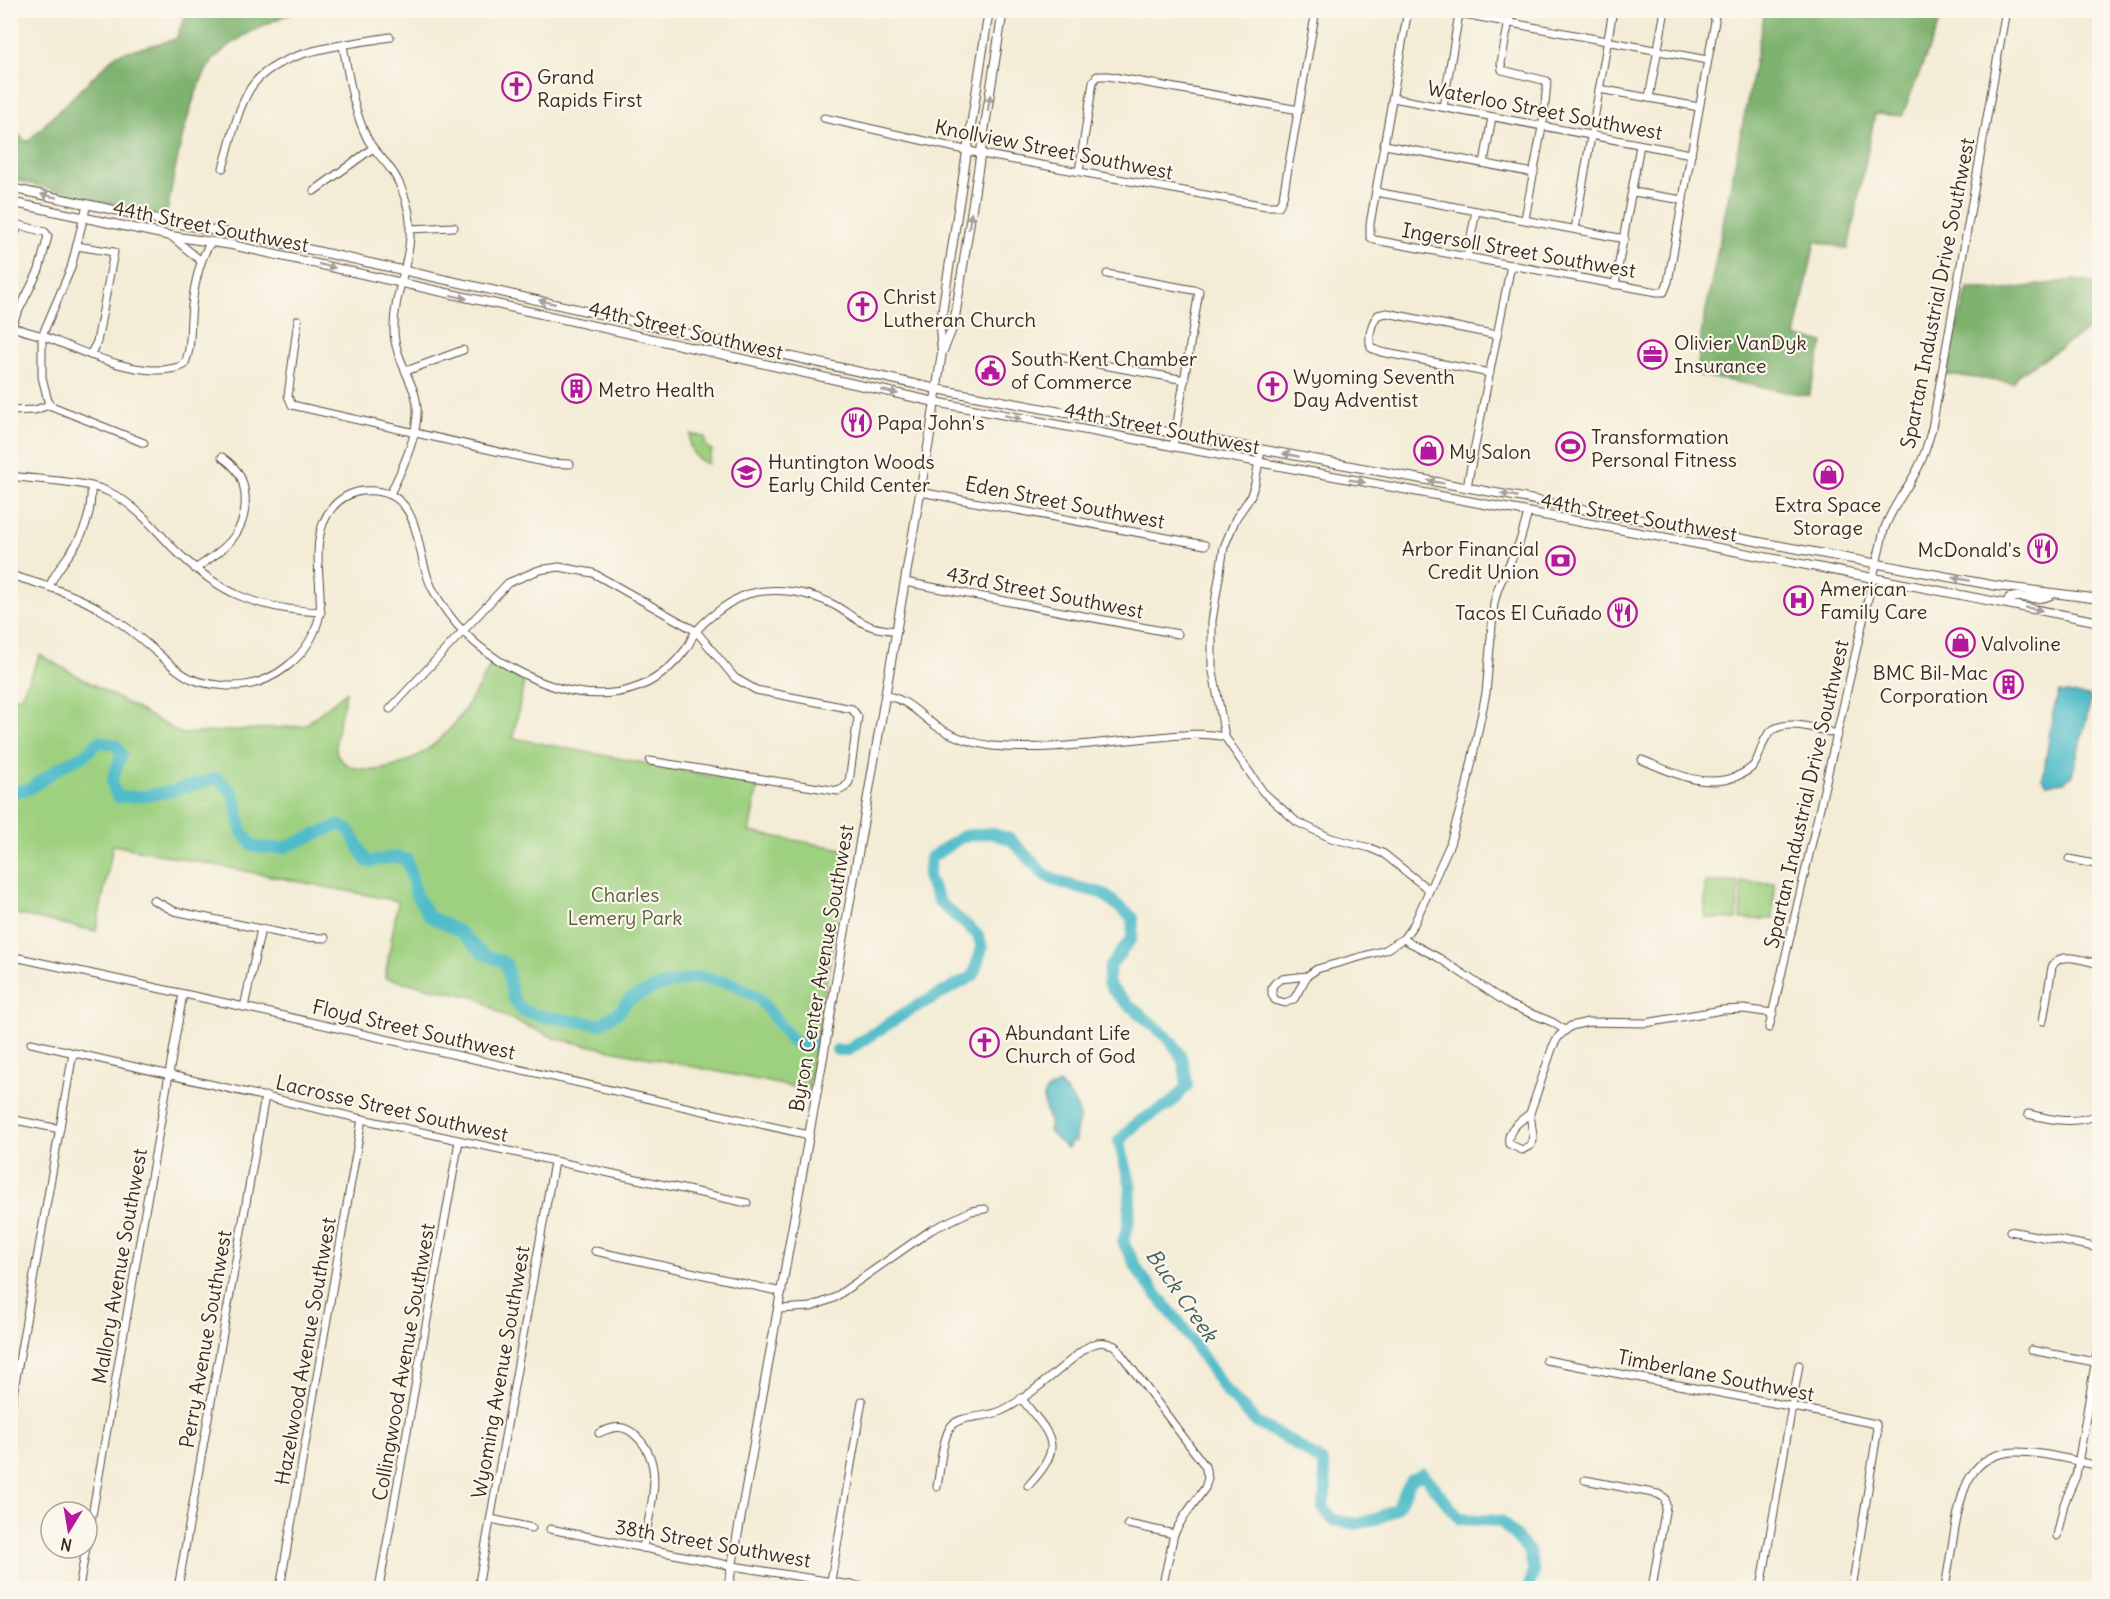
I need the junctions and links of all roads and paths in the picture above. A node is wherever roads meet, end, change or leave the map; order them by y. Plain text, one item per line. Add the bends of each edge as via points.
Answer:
1 (989, 10) edge
2 (1003, 10) edge
3 (1302, 10) edge
4 (1408, 10) edge
5 (1442, 10) edge
6 (1511, 10) edge
7 (1613, 10) edge
8 (1665, 10) edge
9 (1702, 10) edge
10 (2006, 10) edge
11 (1316, 12) edge
12 (1459, 14) junction
13 (1509, 23) junction
14 (390, 37) dead end
15 (1608, 41) junction
16 (343, 46) junction
17 (1658, 51) junction
18 (1707, 60) junction
19 (1599, 89) junction
20 (1393, 98) junction
21 (1649, 98) junction
22 (1443, 107) junction
23 (1699, 107) junction
24 (1299, 110) junction
25 (1492, 117) junction
26 (824, 118) dead end
27 (1542, 126) junction
28 (1591, 135) junction
29 (1385, 145) junction
30 (1640, 145) junction
31 (373, 148) junction
32 (968, 150) junction
33 (981, 153) junction
34 (1691, 154) junction
35 (1484, 163) junction
36 (223, 168) dead end
37 (1079, 171) junction
38 (1533, 173) junction
39 (10, 188) edge
40 (314, 191) dead end
41 (1376, 192) junction
42 (1633, 192) junction
43 (1683, 200) junction
44 (10, 202) edge
45 (87, 204) junction
46 (1476, 211) junction
47 (85, 218) junction
48 (1525, 219) junction
49 (454, 227) dead end
50 (410, 229) junction
51 (1575, 230) junction
52 (171, 236) junction
53 (1625, 238) junction
54 (211, 242) junction
55 (10, 245) edge
56 (77, 246) junction
57 (1467, 257) junction
58 (201, 261) junction
59 (1511, 266) junction
60 (405, 269) junction
61 (1107, 274) dead end
62 (402, 284) junction
63 (1615, 285) junction
64 (573, 308) junction
65 (553, 317) junction
66 (298, 320) dead end
67 (11, 326) edge
68 (1497, 335) junction
69 (42, 336) junction
70 (463, 350) dead end
71 (942, 352) junction
72 (90, 355) junction
73 (1060, 357) dead end
74 (406, 371) junction
75 (1490, 373) junction
76 (1185, 380) junction
77 (937, 389) junction
78 (935, 402) junction
79 (49, 405) junction
80 (10, 411) edge
81 (413, 433) junction
82 (1176, 434) junction
83 (144, 443) dead end
84 (1173, 447) junction
85 (1261, 450) junction
86 (222, 457) dead end
87 (1258, 463) junction
88 (570, 464) dead end
89 (1340, 464) junction
90 (10, 476) edge
91 (1333, 476) junction
92 (92, 486) junction
93 (1468, 488) junction
94 (920, 492) junction
95 (390, 494) junction
96 (1532, 499) junction
97 (1462, 501) junction
98 (1550, 502) junction
99 (1514, 510) junction
100 (1528, 513) junction
101 (1626, 518) junction
102 (1612, 529) junction
103 (1734, 537) junction
104 (1205, 545) dead end
105 (1724, 549) junction
106 (1876, 563) junction
107 (195, 569) junction
108 (10, 574) edge
109 (1873, 578) junction
110 (905, 582) junction
111 (50, 585) junction
112 (2054, 593) junction
113 (2100, 599) edge
114 (2007, 604) junction
115 (321, 612) junction
116 (2099, 622) edge
117 (696, 631) junction
118 (897, 631) junction
119 (463, 632) junction
120 (1178, 634) dead end
121 (886, 696) junction
122 (390, 709) dead end
123 (1838, 734) junction
124 (1225, 737) junction
125 (1642, 760) dead end
126 (650, 761) dead end
127 (2070, 859) dead end
128 (2100, 865) edge
129 (1429, 890) junction
130 (153, 900) dead end
131 (261, 929) junction
132 (325, 938) dead end
133 (1403, 939) junction
134 (10, 956) edge
135 (2100, 964) edge
136 (1306, 976) junction
137 (183, 994) junction
138 (244, 1007) junction
139 (1773, 1013) junction
140 (2043, 1021) dead end
141 (1769, 1028) dead end
142 (1565, 1030) junction
143 (31, 1043) dead end
144 (73, 1053) junction
145 (169, 1074) junction
146 (265, 1096) junction
147 (1530, 1113) junction
148 (2028, 1114) dead end
149 (2100, 1114) edge
150 (10, 1119) edge
151 (362, 1119) junction
152 (60, 1129) junction
153 (809, 1135) junction
154 (459, 1141) junction
155 (554, 1162) junction
156 (747, 1203) dead end
157 (985, 1209) dead end
158 (2010, 1231) dead end
159 (2100, 1248) edge
160 (595, 1251) dead end
161 (782, 1292) junction
162 (779, 1309) junction
163 (2100, 1335) edge
164 (2031, 1350) dead end
165 (1546, 1360) dead end
166 (2097, 1363) edge
167 (1798, 1365) dead end
168 (1021, 1398) junction
169 (862, 1401) dead end
170 (1791, 1406) junction
171 (10, 1412) edge
172 (599, 1433) dead end
173 (2079, 1462) junction
174 (2100, 1466) edge
175 (1585, 1480) dead end
176 (1028, 1486) dead end
177 (937, 1487) dead end
178 (95, 1500) edge
179 (491, 1519) junction
180 (1128, 1524) dead end
181 (532, 1528) dead end
182 (550, 1528) dead end
183 (1174, 1534) junction
184 (2057, 1536) dead end
185 (643, 1548) junction
186 (84, 1560) edge
187 (732, 1566) junction
188 (831, 1581) junction
189 (79, 1588) edge
190 (178, 1588) edge
191 (280, 1588) edge
192 (379, 1588) edge
193 (478, 1588) edge
194 (728, 1588) edge
195 (870, 1588) edge
196 (1162, 1588) edge
197 (1653, 1588) edge
198 (1761, 1588) edge
199 (1852, 1588) edge
200 (1945, 1588) edge

1 - 32 main road, Byron Center Avenue Southwest
33 -> 2 main road, Byron Center Avenue Southwest
3 - 11 street
4 - 20 street
5 - 12 street
6 - 13 street
7 - 15 street
8 - 17 street
9 - 18 street via 1714,14 1715,21
10 - 106 street, Spartan Industrial Drive Southwest via 1932,428 1918,470 1889,515
11 - 24 street
12 - 13 street
12 - 22 street
13 - 15 street
13 - 27 street via 1502,70 1547,81
14 - 16 street
15 - 17 street
15 - 19 street
16 - 31 street via 355,107
16 - 36 street via 291,57 259,77 244,101
17 - 18 street
17 - 21 street
18 - 23 street
19 - 21 street
19 - 28 street
20 - 22 street, Waterloo Street Southwest
20 - 29 street
21 - 23 street
22 - 25 street, Waterloo Street Southwest
23 - 34 street
24 - 37 street, Knollview Street Southwest via 1279,206
24 - 37 street via 1097,76
25 - 27 street, Waterloo Street Southwest
25 - 35 street
26 - 32 street, Knollview Street Southwest
27 - 28 street, Waterloo Street Southwest
27 - 38 street
28 - 30 street, Waterloo Street Southwest
28 - 51 street
29 - 35 street
29 - 41 street
30 - 34 street, Waterloo Street Southwest
30 - 42 street
31 - 40 street
31 - 50 street via 402,190
32 - 33 street, Knollview Street Southwest
32 - 71 main road, Byron Center Avenue Southwest via 942,317
33 - 37 street, Knollview Street Southwest
71 -> 33 main road, Byron Center Avenue Southwest via 954,324
34 - 43 street
35 - 38 street
38 - 48 street
45 -> 39 main road, 44th Street Southwest
41 - 46 street
41 - 57 street, Ingersoll Street Southwest via 1370,237
42 - 43 street
42 - 53 street
43 - 63 street, Ingersoll Street Southwest via 1664,291
44 - 47 main road, 44th Street Southwest
45 - 47 street
45 - 60 main road, 44th Street Southwest
46 - 48 street
46 - 57 street
47 - 52 main road, 44th Street Southwest
47 - 56 street
48 - 51 street
49 - 50 street
50 - 60 street
51 - 53 street
52 - 54 main road, 44th Street Southwest
52 - 58 street
53 - 63 street
54 - 58 street
54 -> 62 main road, 44th Street Southwest
55 - 67 street via 19,225 48,236 39,270
56 - 69 street
56 - 72 street via 114,252 97,342
57 - 59 street, Ingersoll Street Southwest
58 - 72 street via 184,364 168,369 138,368
59 - 63 street, Ingersoll Street Southwest
59 - 68 street
60 - 62 street
64 -> 60 main road, 44th Street Southwest
61 - 76 street via 1199,291
62 -> 65 main road, 44th Street Southwest
62 - 74 street via 394,330
64 - 65 main road via 565,315
64 - 77 main road, 44th Street Southwest
65 -> 78 main road, 44th Street Southwest
66 - 81 street via 288,396 292,405
67 - 69 street
68 - 75 street
68 - 75 street via 1387,314 1378,315 1372,328 1371,348 1381,352
69 - 72 street
69 - 79 street via 42,377
70 - 74 street
71 - 77 main road, Byron Center Avenue Southwest
73 - 76 street
74 - 81 street via 416,397
75 - 93 street
76 - 82 street
77 - 78 main road, Byron Center Avenue Southwest
77 - 82 main road, 44th Street Southwest
78 -> 84 main road, 44th Street Southwest
78 - 94 main road, Byron Center Avenue Southwest
79 - 80 street
79 - 83 street
81 - 88 street via 548,463
81 - 95 street
82 - 84 street
82 - 85 main road, 44th Street Southwest
84 - 87 main road, 44th Street Southwest
85 - 87 street
89 -> 85 main road, 44th Street Southwest
86 - 107 street via 242,477 246,511 240,530 225,548
87 - 91 main road, 44th Street Southwest
87 - 124 street via 1250,498 1224,547 1212,621 1212,666
89 - 91 main road
93 -> 89 main road, 44th Street Southwest
90 - 92 street
91 -> 97 main road, 44th Street Southwest
92 - 107 street via 110,492 142,515
92 - 111 street via 88,519 79,541
96 -> 93 main road, 44th Street Southwest
93 - 97 main road
94 - 104 street, Eden Street Southwest
94 - 110 main road, Byron Center Avenue Southwest
95 - 115 street via 350,494 336,502 324,517 319,532
95 - 119 street via 414,520 430,584
96 - 98 main road, 44th Street Southwest
96 - 99 main road
97 - 99 main road, 44th Street Southwest
98 - 100 main road
98 - 101 main road, 44th Street Southwest
99 - 100 main road, 44th Street Southwest
100 - 102 main road, 44th Street Southwest
100 - 129 street via 1496,595 1486,693 1466,789 1450,843
101 - 102 main road
101 - 103 main road, 44th Street Southwest
102 - 105 main road, 44th Street Southwest
103 - 105 main road via 1733,545
103 - 106 main road, 44th Street Southwest
105 - 109 main road, 44th Street Southwest
106 - 109 street, Spartan Industrial Drive Southwest
112 -> 106 main road, 44th Street Southwest
107 - 115 street via 238,597 270,607
108 - 111 street
109 - 114 main road, 44th Street Southwest
109 - 123 street, Spartan Industrial Drive Southwest
110 - 118 main road, Byron Center Avenue Southwest
110 - 120 street, 43rd Street Southwest
111 - 115 street via 102,611 178,670 212,684 244,685 280,672 297,659 313,635
112 - 113 main road, 44th Street Southwest
112 - 114 main road via 2030,599 2010,597
114 -> 116 main road, 44th Street Southwest
117 - 118 street via 747,594 773,590 815,597 873,627
117 - 119 street via 592,573 559,567 539,570 508,583
117 - 119 street via 664,674 637,688 594,695 538,681 503,663
117 - 126 street via 735,678 756,690 852,709 858,717 849,782 838,791
118 - 121 main road, Byron Center Avenue Southwest
119 - 122 street
121 - 124 street via 904,701 950,734 991,746 1090,744 1205,733
121 - 153 main road, Byron Center Avenue Southwest
123 - 125 street via 1788,725 1775,729 1767,735 1750,770 1725,780 1691,779
123 - 139 street, Spartan Industrial Drive Southwest
124 - 129 street via 1263,792 1297,822 1331,838 1384,854
127 - 128 street
129 - 133 street
130 - 131 street via 174,911
131 - 132 street
131 - 138 street
133 - 136 street via 1385,950 1317,969
133 - 142 street via 1510,1005
134 - 137 street, Floyd Street Southwest
135 - 140 street via 2063,957 2054,962
136 - 136 street via 1294,999 1286,1003 1275,1000 1275,983
137 - 138 street, Floyd Street Southwest
137 - 145 street, Mallory Avenue Southwest
138 - 153 street, Floyd Street Southwest
139 - 141 street, Spartan Industrial Drive Southwest
139 - 142 street via 1722,1010 1646,1023 1581,1023
142 - 147 street via 1553,1046
143 - 144 street, Lacrosse Street Southwest
144 - 145 street, Lacrosse Street Southwest
144 - 152 street
145 - 146 street, Lacrosse Street Southwest
145 - 178 street, Mallory Avenue Southwest
146 - 151 street, Lacrosse Street Southwest
146 - 190 street, Perry Avenue Southwest
147 - 147 street via 1509,1135 1509,1144 1519,1149 1531,1145
148 - 149 street via 2068,1122
150 - 152 street
151 - 154 street, Lacrosse Street Southwest
151 - 191 street, Hazelwood Avenue Southwest
152 - 171 street
153 - 161 main road, Byron Center Avenue Southwest
154 - 155 street, Lacrosse Street Southwest
154 - 192 street, Collingwood Avenue Southwest
155 - 156 street, Lacrosse Street Southwest
155 - 179 street, Wyoming Avenue Southwest
157 - 162 street via 971,1211 931,1230 834,1298 811,1307
158 - 159 street
160 - 161 street
161 - 162 main road, Byron Center Avenue Southwest
162 - 187 main road, Byron Center Avenue Southwest
163 - 166 street
164 - 166 street
165 - 170 street, Timberlane Southwest
166 - 173 street
167 - 170 street
168 - 176 street via 1050,1436 1051,1447 1048,1462
168 - 177 street via 1000,1412 966,1418 950,1427
168 - 183 street via 1094,1343 1115,1346 1205,1466 1205,1488
169 - 188 street
170 - 198 street
170 - 199 street, Timberlane Southwest via 1877,1426
172 - 185 street via 613,1427 631,1431 651,1456 654,1480
173 - 174 street
173 - 184 street
173 - 200 street via 2014,1452 1997,1455 1981,1465 1965,1483 1960,1499
175 - 197 street via 1665,1498
179 - 181 street
179 - 193 street, Wyoming Avenue Southwest
180 - 183 street
182 - 185 street, 38th Street Southwest
183 - 196 street
185 - 187 street, 38th Street Southwest
186 - 189 street, Mallory Avenue Southwest
187 - 188 street, 38th Street Southwest
187 - 194 main road, Byron Center Avenue Southwest
188 - 195 street, 38th Street Southwest

